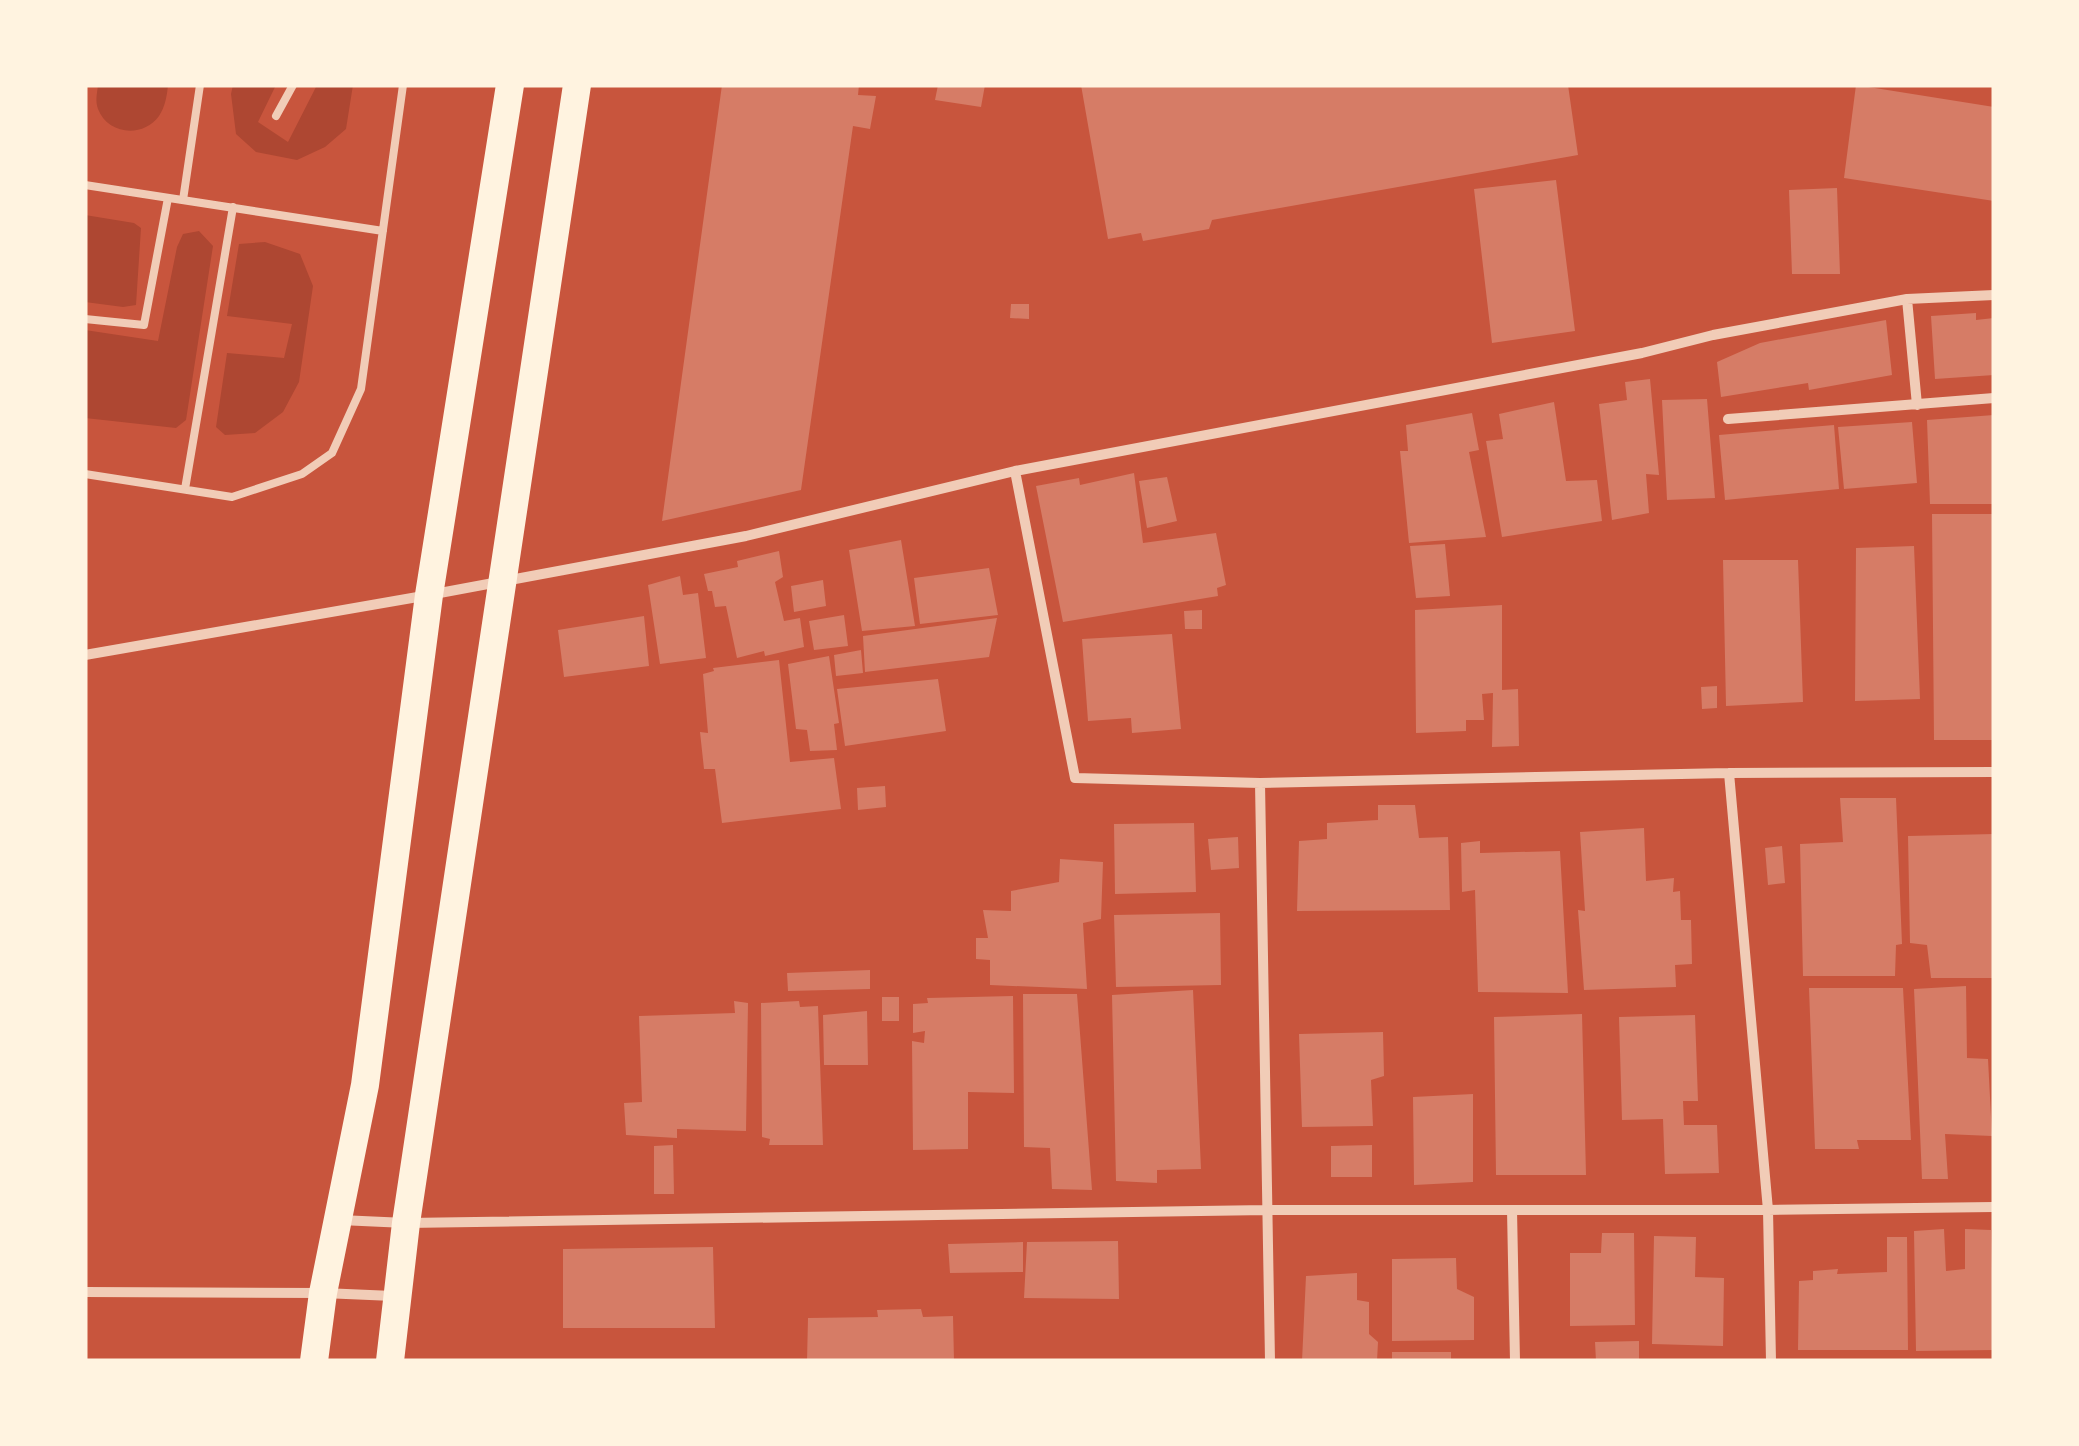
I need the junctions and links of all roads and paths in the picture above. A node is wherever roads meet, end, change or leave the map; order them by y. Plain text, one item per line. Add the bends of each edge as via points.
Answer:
1 (200, 85) edge
2 (293, 85) edge
3 (403, 85) edge
4 (510, 85) edge
5 (577, 85) edge
6 (276, 116) dead end
7 (85, 185) edge
8 (168, 198) junction
9 (183, 200) junction
10 (233, 207) junction
11 (383, 231) junction
12 (1994, 295) edge
13 (1907, 299) junction
14 (85, 319) edge
15 (1994, 398) edge
16 (1917, 406) junction
17 (1728, 419) dead end
18 (1015, 471) junction
19 (85, 474) edge
20 (186, 490) junction
21 (503, 581) junction
22 (429, 595) junction
23 (85, 655) edge
24 (1994, 772) edge
25 (1729, 773) junction
26 (1260, 782) junction
27 (1994, 1207) edge
28 (1267, 1210) junction
29 (1512, 1210) junction
30 (1768, 1210) junction
31 (338, 1220) junction
32 (406, 1223) junction
33 (85, 1292) edge
34 (323, 1293) junction
35 (399, 1296) junction
36 (314, 1361) edge
37 (390, 1361) edge
38 (1270, 1361) edge
39 (1515, 1361) edge
40 (1772, 1361) edge

1 - 9 lane
2 - 6 lane
3 - 11 lane
4 - 22 highway
5 - 21 highway
7 - 8 lane
8 - 9 lane
8 - 14 lane via 144,325
9 - 10 lane
10 - 11 lane
10 - 20 lane
11 - 20 lane via 361,389 332,453 302,474 232,497
12 - 13 street
13 - 16 street
13 - 18 street
15 - 16 street
16 - 17 street
18 - 21 street via 746,536
18 - 26 street via 1075,778
19 - 20 lane
21 - 22 street
21 - 32 highway
22 - 23 street
22 - 31 highway via 365,1085
24 - 25 street
25 - 26 street
25 - 30 street
26 - 28 street
27 - 30 street
28 - 29 street
28 - 32 street
28 - 38 street
29 - 30 street
29 - 39 street
30 - 40 street
31 - 32 street
31 - 34 highway
32 - 35 highway
33 - 34 street
34 - 35 street
34 - 36 highway
35 - 37 highway

